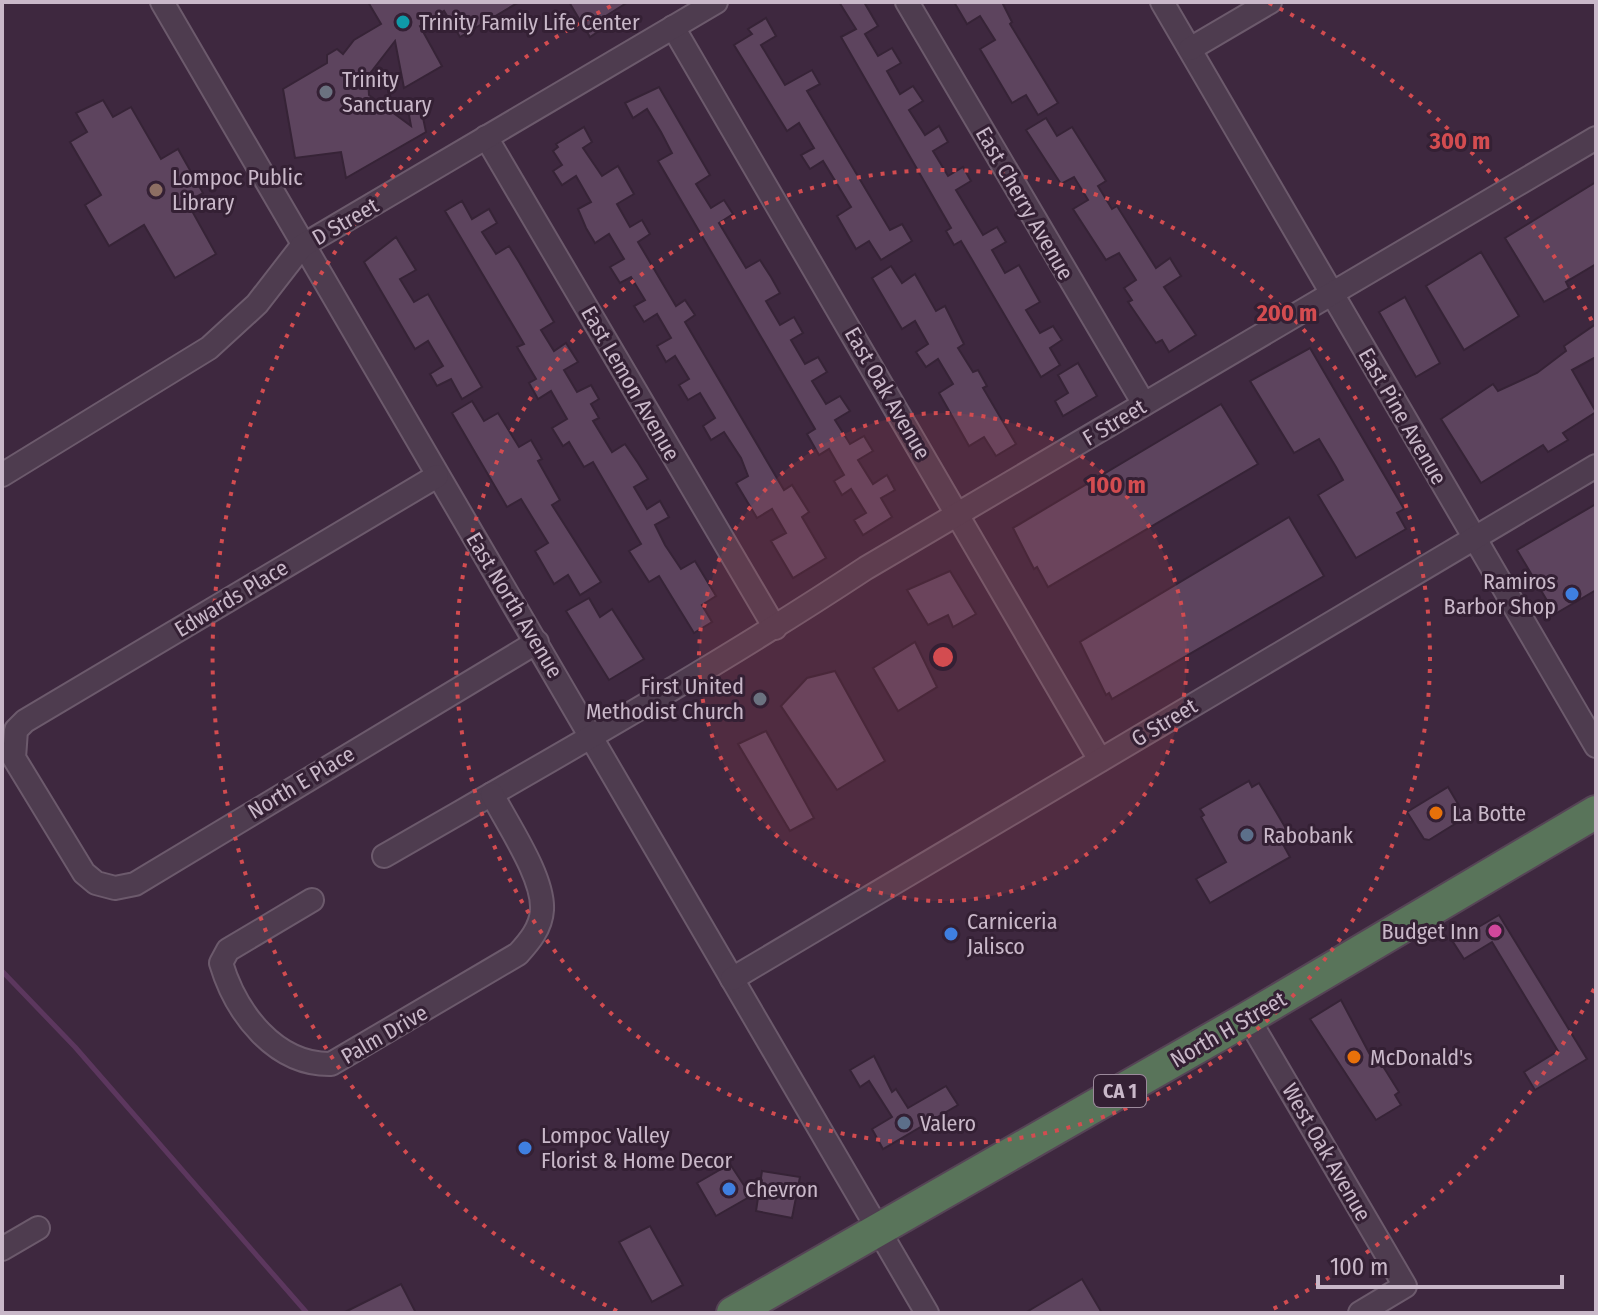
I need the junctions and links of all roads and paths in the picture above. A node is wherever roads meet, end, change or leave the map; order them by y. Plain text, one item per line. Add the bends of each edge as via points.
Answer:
1 (162, 2) edge
2 (716, 2) edge
3 (907, 2) edge
4 (1162, 2) edge
5 (1270, 2) edge
6 (673, 27) junction
7 (1190, 49) junction
8 (486, 137) junction
9 (1596, 138) edge
10 (302, 246) junction
11 (1332, 292) junction
12 (1144, 404) junction
13 (1596, 466) edge
14 (2, 475) edge
15 (437, 476) junction
16 (959, 514) junction
17 (1473, 537) junction
18 (775, 628) junction
19 (537, 642) junction
20 (25, 721) joint
21 (594, 737) junction
22 (1596, 746) edge
23 (1100, 760) junction
24 (492, 794) junction
25 (1596, 812) edge
26 (384, 856) dead end
27 (312, 900) dead end
28 (732, 979) junction
29 (1248, 1018) junction
30 (872, 1220) junction
31 (38, 1228) dead end
32 (2, 1249) edge
33 (733, 1313) edge
34 (927, 1313) edge
35 (1360, 1313) edge

1 - 10 street, East North Avenue
2 - 6 street, D Street
3 - 12 street, East Cherry Avenue
4 - 7 street, East Pine Avenue
5 - 7 street
6 - 8 street, D Street
6 - 16 street, East Oak Avenue
7 - 11 street, East Pine Avenue
8 - 10 street, D Street
8 - 18 street, East Lemon Avenue
9 - 11 street, F Street
10 - 14 street, D Street via 257,304 209,348
10 - 15 street, East North Avenue
11 - 12 street, F Street
11 - 17 street, East Pine Avenue
12 - 16 street, F Street
13 - 17 street, G Street
15 - 19 street, East North Avenue
15 - 20 street, Edwards Place
16 - 18 street, F Street
16 - 23 street, East Oak Avenue
17 - 22 street, East Pine Avenue
17 - 23 street, G Street
18 - 21 street, F Street
19 - 20 street, North E Place via 135,884 115,888 96,883 69,853 14,758 16,730
19 - 21 street, East North Avenue
21 - 24 street
21 - 28 street, East North Avenue
23 - 28 street, G Street
24 - 26 street
24 - 27 street, Palm Drive via 540,892 540,918 532,938 518,954 331,1064 298,1060 275,1048 227,985 221,963 228,950
25 - 29 highway, North H Street / CA 1
28 - 30 street, East North Avenue
29 - 30 highway, North H Street / CA 1
29 - 35 street, West Oak Avenue via 1405,1286
30 - 33 highway, North H Street / CA 1
30 - 34 street, East North Avenue
31 - 32 street

